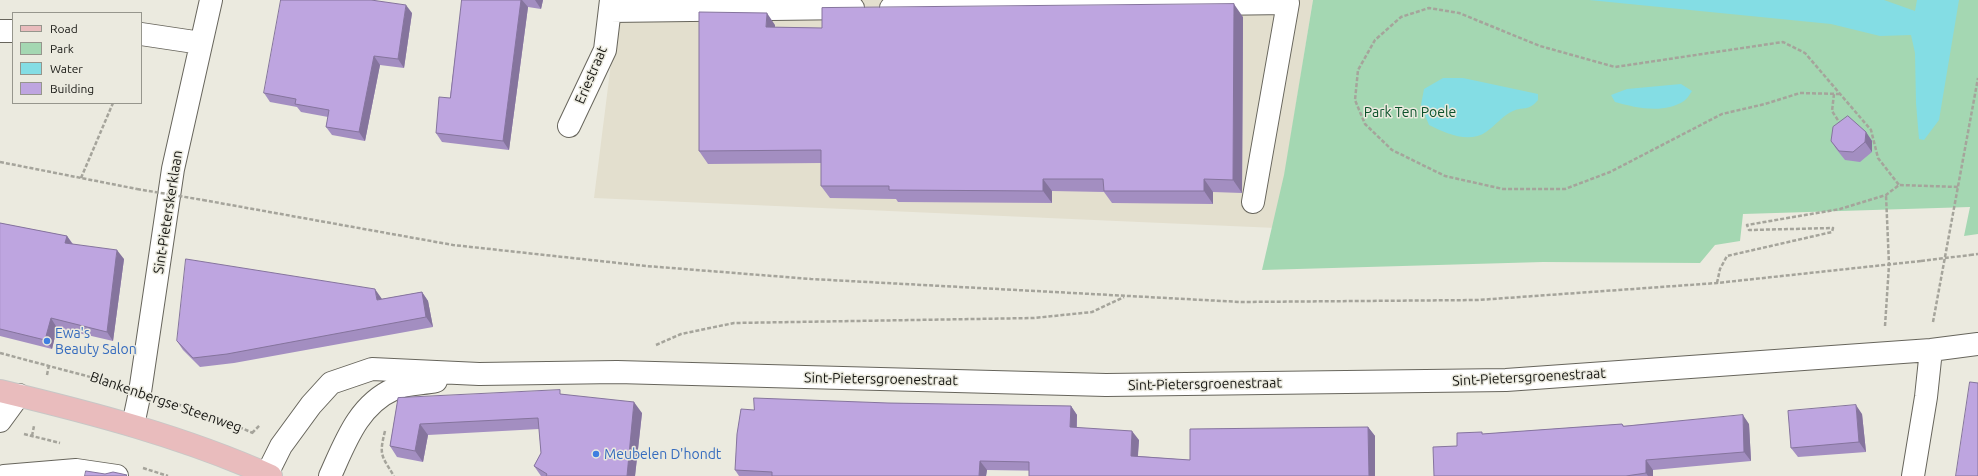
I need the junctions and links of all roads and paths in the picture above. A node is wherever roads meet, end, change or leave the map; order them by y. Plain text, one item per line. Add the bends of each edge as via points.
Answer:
1 (211, 0) edge
2 (611, 6) edge
3 (0, 31) edge
4 (12, 31) edge
5 (142, 34) edge
6 (201, 43) junction
7 (1978, 78) edge
8 (1977, 89) edge
9 (1834, 94) junction
10 (1840, 94) junction
11 (114, 104) edge
12 (569, 126) dead end
13 (1842, 126) edge
14 (0, 162) edge
15 (81, 178) junction
16 (1899, 185) junction
17 (1959, 187) junction
18 (1886, 195) junction
19 (1253, 202) dead end
20 (1978, 254) edge
21 (1889, 265) junction
22 (1717, 283) junction
23 (1125, 296) junction
24 (1978, 344) edge
25 (654, 345) dead end
26 (1931, 350) junction
27 (0, 353) edge
28 (1884, 354) junction
29 (479, 374) junction
30 (140, 392) junction
31 (9, 393) edge
32 (0, 421) edge
33 (134, 425) junction
34 (281, 446) junction
35 (121, 471) edge
36 (269, 475) edge
37 (4, 476) edge
38 (330, 476) edge
39 (1913, 476) edge

1 - 6 street, Sint-Pieterskerklaan
2 - 12 street, Eriestraat via 605,50
2 - 19 street via 1288,3
3 - 4 street
5 - 6 street
6 - 30 street, Sint-Pieterskerklaan via 174,169
7 - 8 path
8 - 17 path
9 - 10 path
9 - 10 path via 1800,93 1722,114 1610,172 1565,189 1503,190 1445,176 1392,150 1365,124 1355,100 1358,70 1375,40 1401,17 1429,8 1459,13 1540,46 1615,67 1783,42 1805,53
9 - 13 path via 1832,111
10 - 16 path via 1871,130 1878,158
11 - 15 path
14 - 15 path
15 - 23 path, bridge via 453,246 646,266 811,279
16 - 17 path
16 - 18 path
17 - 26 path via 1932,327
18 - 21 path
18 - 22 path via 1840,209 1747,225 1749,230 1833,228 1832,232 1727,256 1720,269
20 - 21 path, bridge
21 - 22 path
21 - 28 path
22 - 23 path via 1478,300 1241,302
23 - 25 path via 1092,312 1034,318 734,323 681,334
24 - 26 street, Sint-Pietersgroenestraat
26 - 28 street, Sint-Pietersgroenestraat
26 - 39 street
27 - 30 path, Blankenbergse Steenweg via 83,374
28 - 29 street, Sint-Pietersgroenestraat via 1506,380 1106,385 617,372
29 - 34 street, Sint-Pietersgroenestraat via 372,369 331,384 311,405
29 - 38 street, Sint-Pietersgroenestraat via 395,388 375,400 361,414
30 - 33 street, Sint-Pieterskerklaan
30 - 34 path, Blankenbergse Steenweg via 232,424
31 - 32 street
31 - 33 main road
33 - 36 main road
34 - 36 street, Sint-Pietersgroenestraat
35 - 37 street via 76,470

